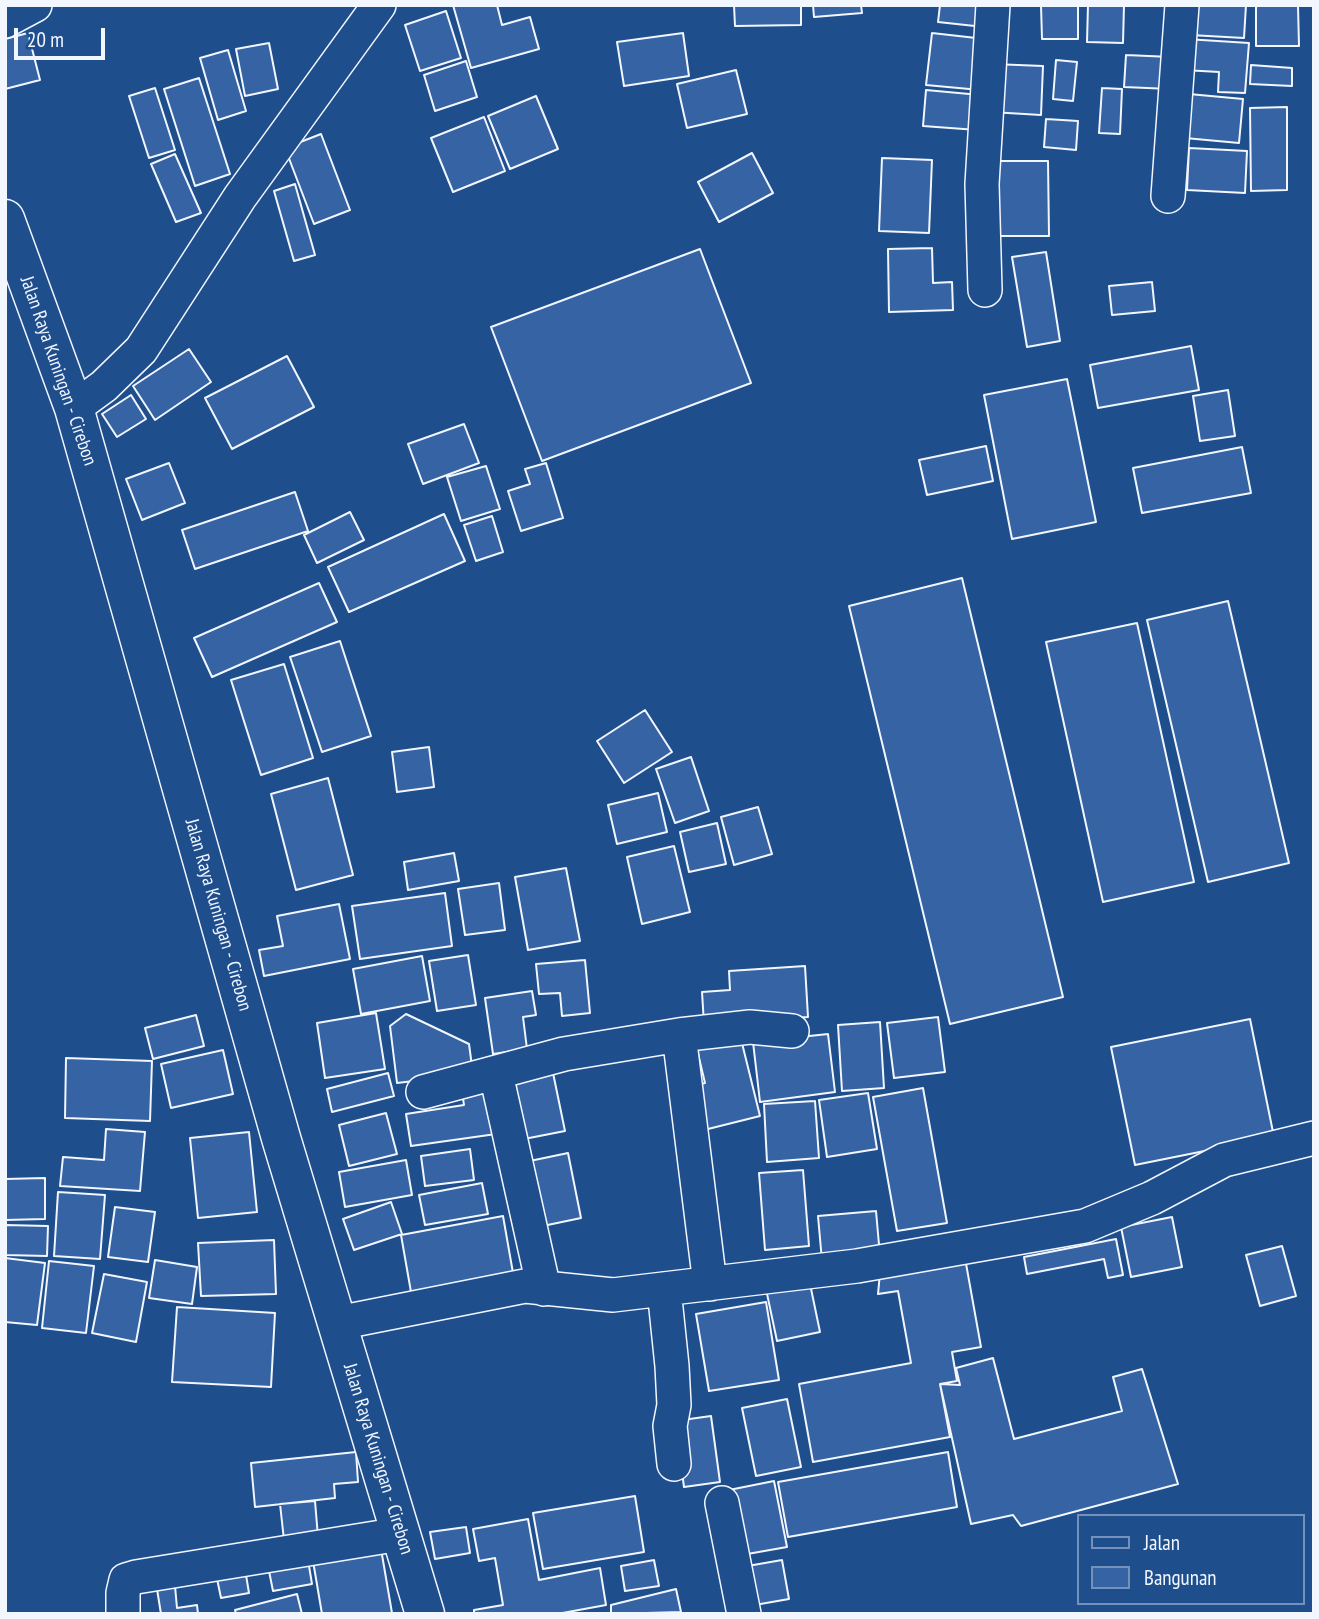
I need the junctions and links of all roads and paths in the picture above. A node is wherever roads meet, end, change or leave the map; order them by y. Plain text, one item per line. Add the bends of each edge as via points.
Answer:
1 (35, 5) edge
2 (379, 5) edge
3 (993, 5) edge
4 (1182, 5) edge
5 (5, 20) edge
6 (1168, 196) dead end
7 (5, 219) edge
8 (985, 290) dead end
9 (74, 408) junction
10 (792, 1031) dead end
11 (678, 1035) junction
12 (496, 1074) junction
13 (423, 1092) dead end
14 (1314, 1138) edge
15 (710, 1284) junction
16 (544, 1289) junction
17 (664, 1289) junction
18 (338, 1324) junction
19 (674, 1464) dead end
20 (722, 1503) dead end
21 (401, 1534) junction
22 (123, 1614) edge
23 (425, 1614) edge
24 (744, 1614) edge

1 - 5 street
2 - 9 street via 240,197 141,350
3 - 8 street via 982,184
4 - 6 street
7 - 9 highway, Jalan Raya Kuningan - Cirebon
9 - 18 highway, Jalan Raya Kuningan - Cirebon
10 - 11 street via 750,1027
11 - 12 street via 564,1054
11 - 15 street
12 - 13 street
12 - 16 street
14 - 15 street via 1224,1160 1085,1226 857,1266
15 - 17 street
16 - 17 street via 613,1295
16 - 18 street via 525,1286
17 - 19 street via 673,1366 670,1426
18 - 21 highway, Jalan Raya Kuningan - Cirebon
20 - 24 street
21 - 22 street via 136,1577 127,1580 122,1593
21 - 23 highway, Jalan Raya Kuningan - Cirebon

